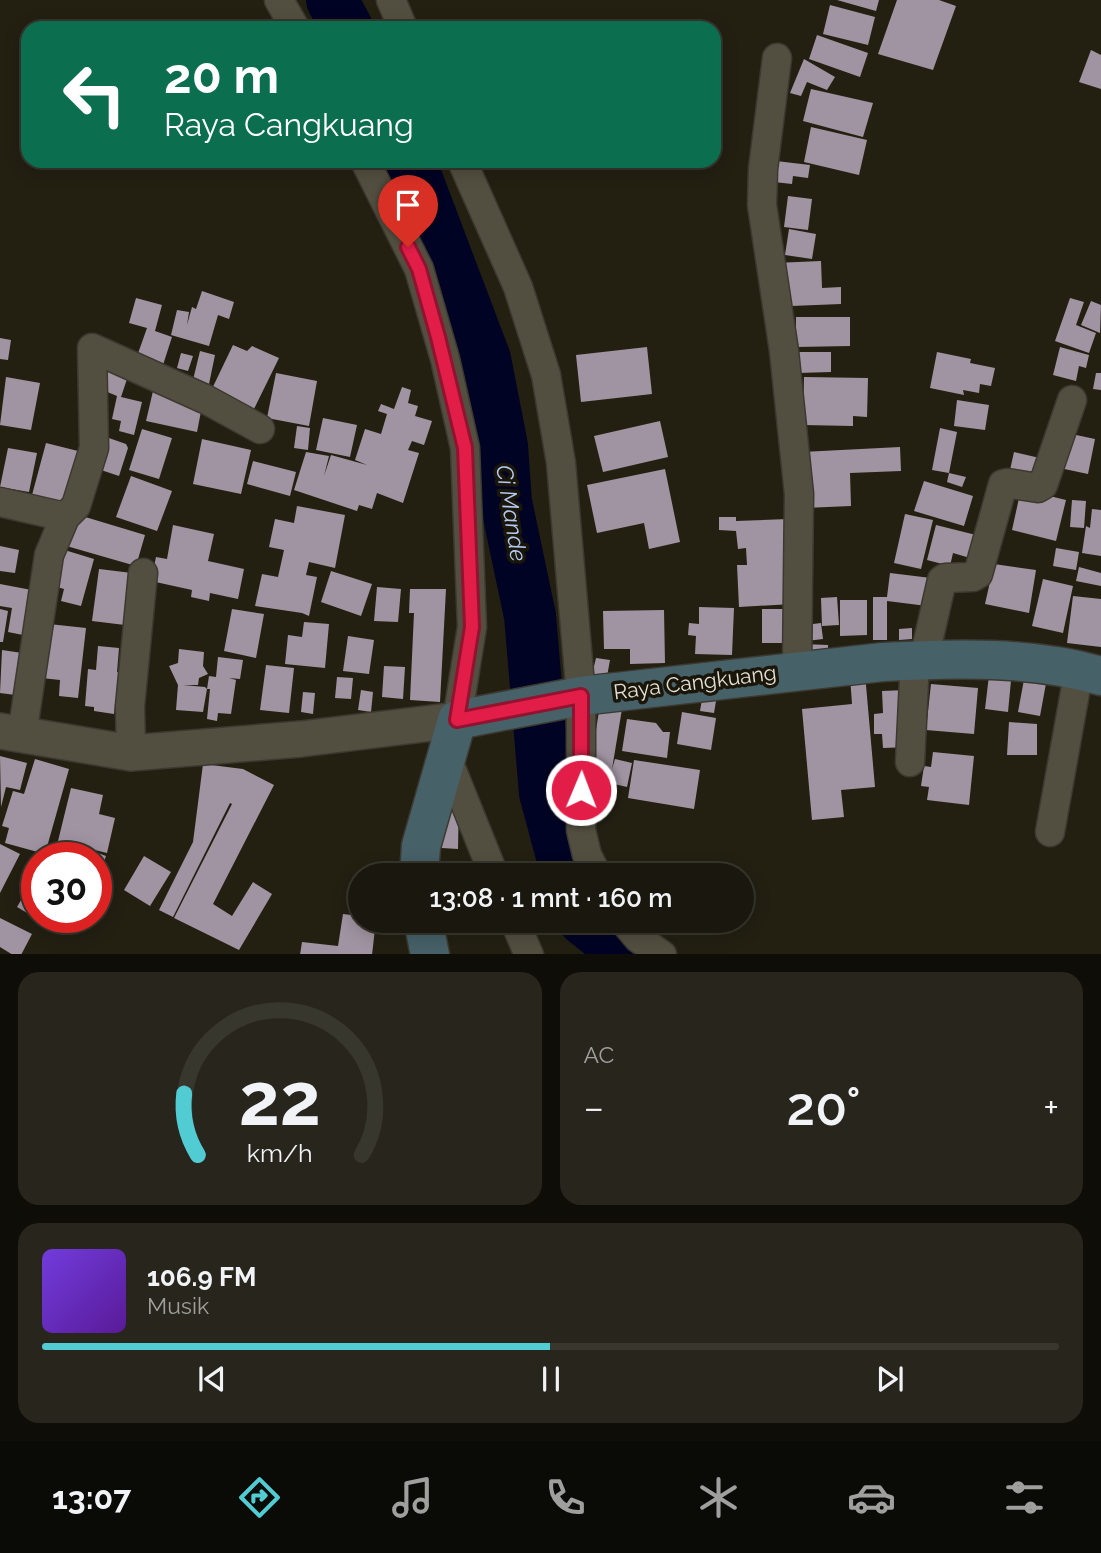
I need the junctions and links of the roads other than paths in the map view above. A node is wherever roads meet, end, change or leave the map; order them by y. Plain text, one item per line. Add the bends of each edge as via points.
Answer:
1 (279, 0) edge
2 (391, 0) edge
3 (291, 21) edge
4 (400, 21) edge
5 (777, 58) dead end
6 (368, 168) edge
7 (464, 168) edge
8 (1072, 400) dead end
9 (260, 429) dead end
10 (0, 502) edge
11 (65, 517) junction
12 (143, 573) dead end
13 (920, 659) junction
14 (797, 670) junction
15 (1090, 673) edge
16 (581, 696) junction
17 (463, 720) junction
18 (11, 733) edge
19 (131, 753) junction
20 (447, 758) junction
21 (910, 762) dead end
22 (1050, 832) dead end
23 (420, 863) edge
24 (489, 863) edge
25 (591, 863) edge
26 (426, 933) edge
27 (520, 933) edge
28 (634, 933) edge
29 (430, 954) edge
30 (529, 954) edge
31 (662, 954) edge

1 - 3 street
2 - 4 street
5 - 14 street via 762,205 799,494
6 - 17 street via 419,269 465,448 472,627
7 - 16 street via 518,287 546,375 561,463
8 - 13 street via 1043,485 1003,484 978,574 942,580
9 - 11 street via 92,348 94,448 76,506
10 - 11 street
11 - 18 street via 49,555
12 - 19 street via 130,706
13 - 14 main road, Raya Cangkuang
13 - 15 main road, Raya Cangkuang via 1026,663
13 - 21 street
14 - 16 main road, Raya Cangkuang
15 - 22 street
16 - 17 main road, Raya Cangkuang
16 - 25 street via 581,830
17 - 19 street, Raya Cangkuang
17 - 20 main road
18 - 19 street, Raya Cangkuang
20 - 23 main road
20 - 24 street
26 - 29 main road
27 - 30 street
28 - 31 street

